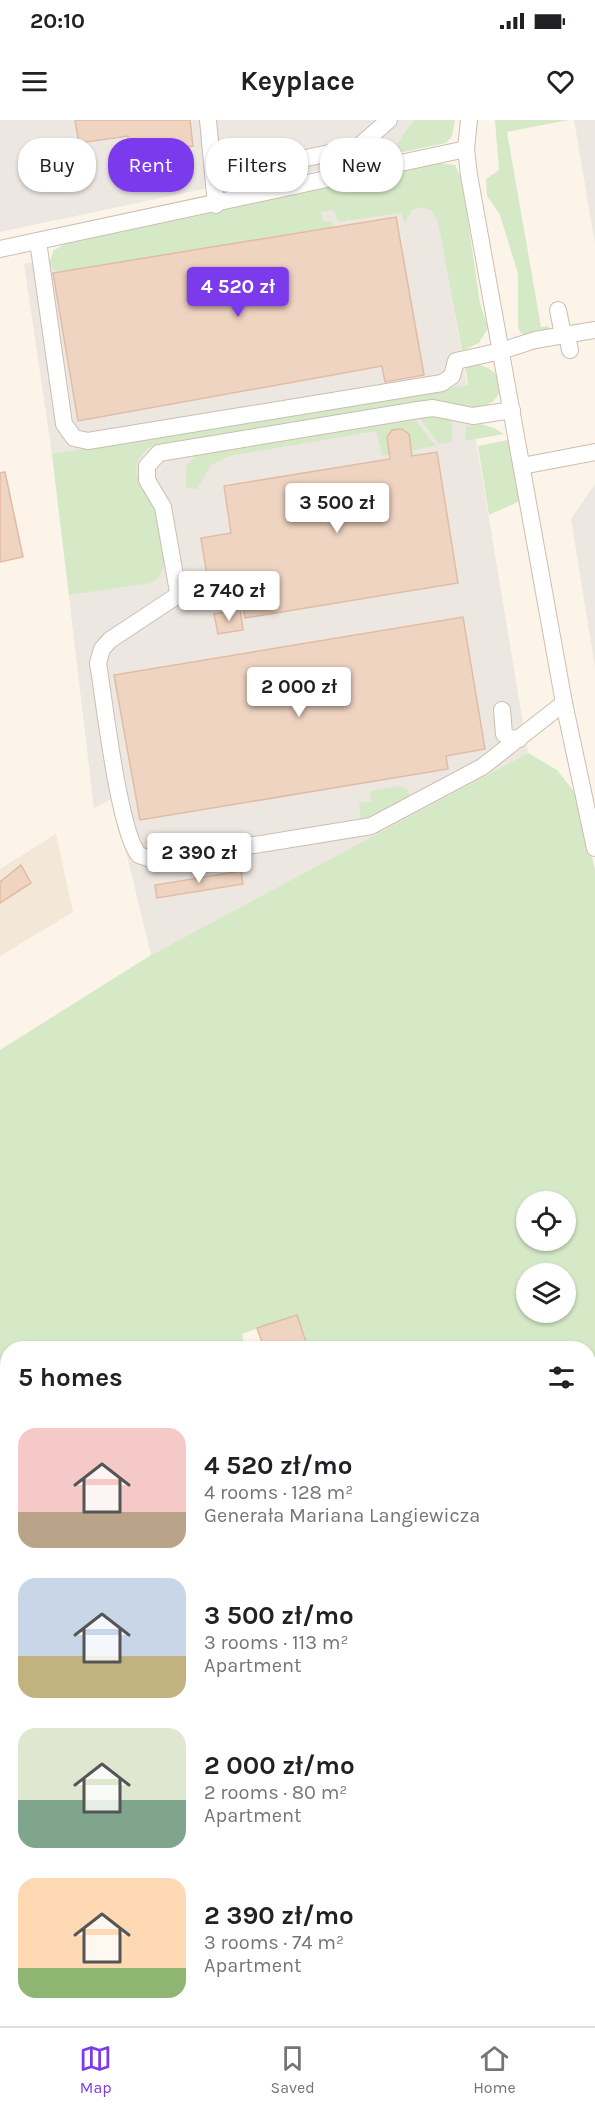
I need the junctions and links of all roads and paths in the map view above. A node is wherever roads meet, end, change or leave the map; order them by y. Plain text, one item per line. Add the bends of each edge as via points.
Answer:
1 (208, 120) edge
2 (389, 120) edge
3 (469, 120) edge
4 (466, 149) junction
5 (308, 158) edge
6 (216, 205) junction
7 (38, 241) junction
8 (0, 248) edge
9 (558, 310) dead end
10 (595, 330) edge
11 (567, 340) junction
12 (501, 351) junction
13 (512, 410) junction
14 (595, 452) edge
15 (522, 466) junction
16 (564, 704) junction
17 (502, 710) dead end
18 (519, 739) junction
19 (595, 848) edge

1 - 6 street
2 - 5 street via 358,147
3 - 4 street
4 - 6 street
4 - 12 street
6 - 7 street
7 - 8 street
7 - 12 street via 64,424 74,438 88,441 442,383 452,376 456,361
9 - 11 street
10 - 11 street
11 - 12 street via 535,340
12 - 13 street
13 - 15 street
13 - 18 street via 473,416 424,409 159,453 146,473 163,507 178,592 110,640 98,663 129,838 139,855 150,860 370,826 482,767
14 - 15 street
15 - 16 street
16 - 18 street
16 - 19 street
17 - 18 street via 504,734

